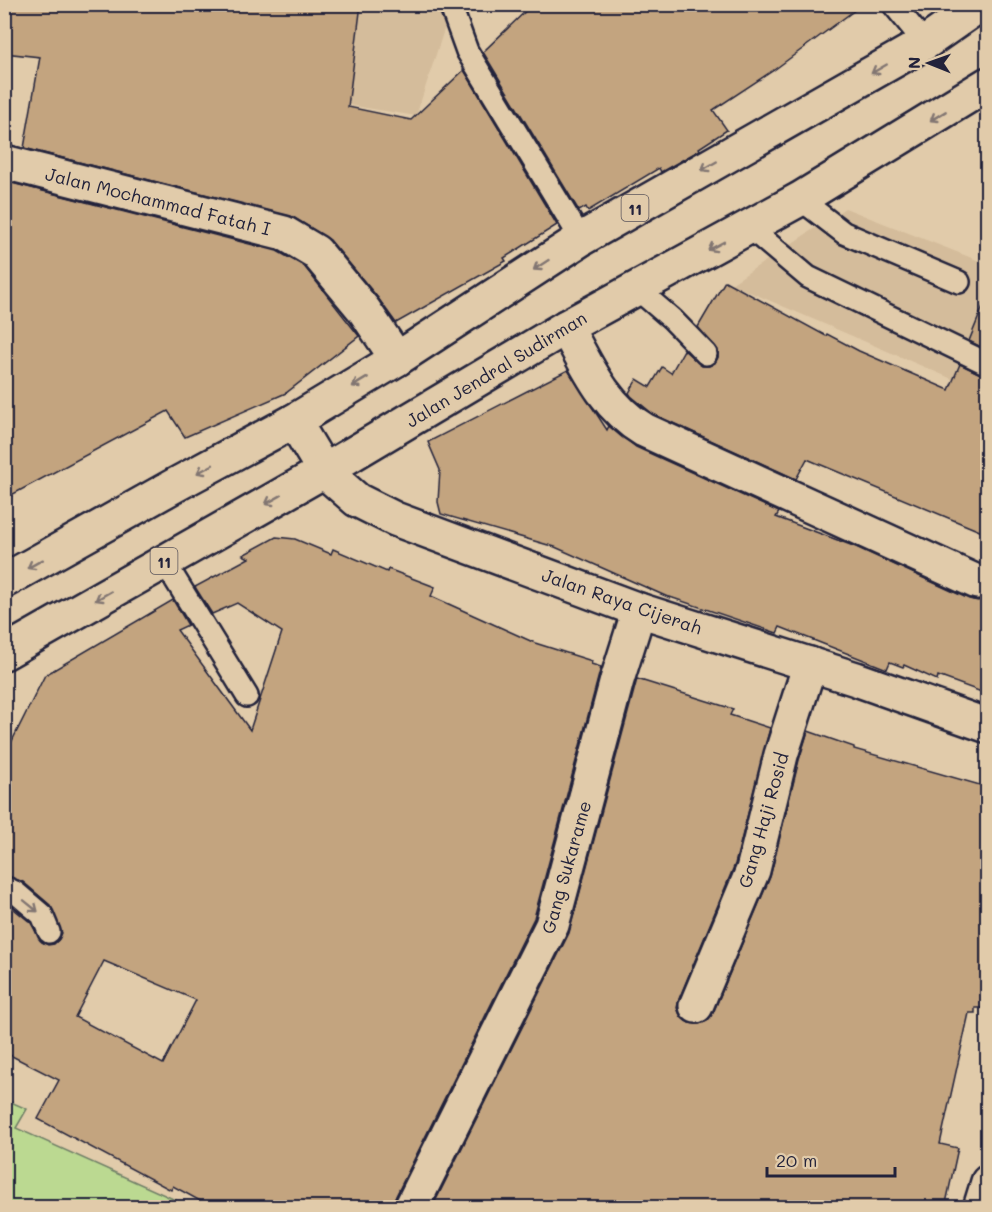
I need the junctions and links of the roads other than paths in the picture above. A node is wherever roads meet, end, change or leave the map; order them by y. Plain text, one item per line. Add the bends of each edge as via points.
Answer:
1 (450, 4) edge
2 (893, 4) edge
3 (981, 4) edge
4 (925, 43) junction
5 (987, 84) edge
6 (4, 162) edge
7 (800, 199) junction
8 (750, 228) junction
9 (581, 238) junction
10 (959, 282) dead end
11 (636, 288) junction
12 (566, 327) junction
13 (706, 354) dead end
14 (397, 359) junction
15 (987, 364) edge
16 (294, 422) junction
17 (324, 471) junction
18 (164, 561) junction
19 (4, 581) edge
20 (977, 582) dead end
21 (639, 610) junction
22 (4, 653) edge
23 (810, 664) junction
24 (247, 696) dead end
25 (987, 726) edge
26 (4, 887) edge
27 (49, 932) dead end
28 (696, 1006) dead end
29 (987, 1182) edge
30 (411, 1208) edge
31 (980, 1208) edge

1 - 9 lane via 467,51
2 - 4 lane
3 - 4 main road, 11
4 -> 9 main road, 11
5 -> 7 main road, Jalan Jendral Sudirman / 11
6 - 14 main road, Jalan Mochammad Fatah I via 284,233 316,252 364,310
7 - 8 main road, Jalan Jendral Sudirman / 11
7 - 10 lane via 844,233
8 -> 11 main road, Jalan Jendral Sudirman / 11
8 - 15 lane via 808,277
9 -> 14 main road, 11
11 - 12 main road, Jalan Jendral Sudirman / 11
11 - 13 lane
12 - 17 main road, Jalan Jendral Sudirman / 11
12 - 20 main road via 605,397 626,420
14 -> 16 main road, 11
16 - 17 main road, Jalan Raya Cijerah
16 -> 19 main road, 11
17 -> 18 main road, Jalan Jendral Sudirman / 11
17 - 21 main road, Jalan Raya Cijerah via 357,500 395,519
18 -> 22 main road, Jalan Jendral Sudirman / 11
18 - 24 lane
21 - 23 main road, Jalan Raya Cijerah
21 - 30 main road, Gang Sukarame via 552,925
23 - 25 main road, Jalan Raya Cijerah
23 - 28 main road, Gang Haji Rosid via 781,755 753,870
26 -> 27 lane via 42,915
29 - 31 main road

